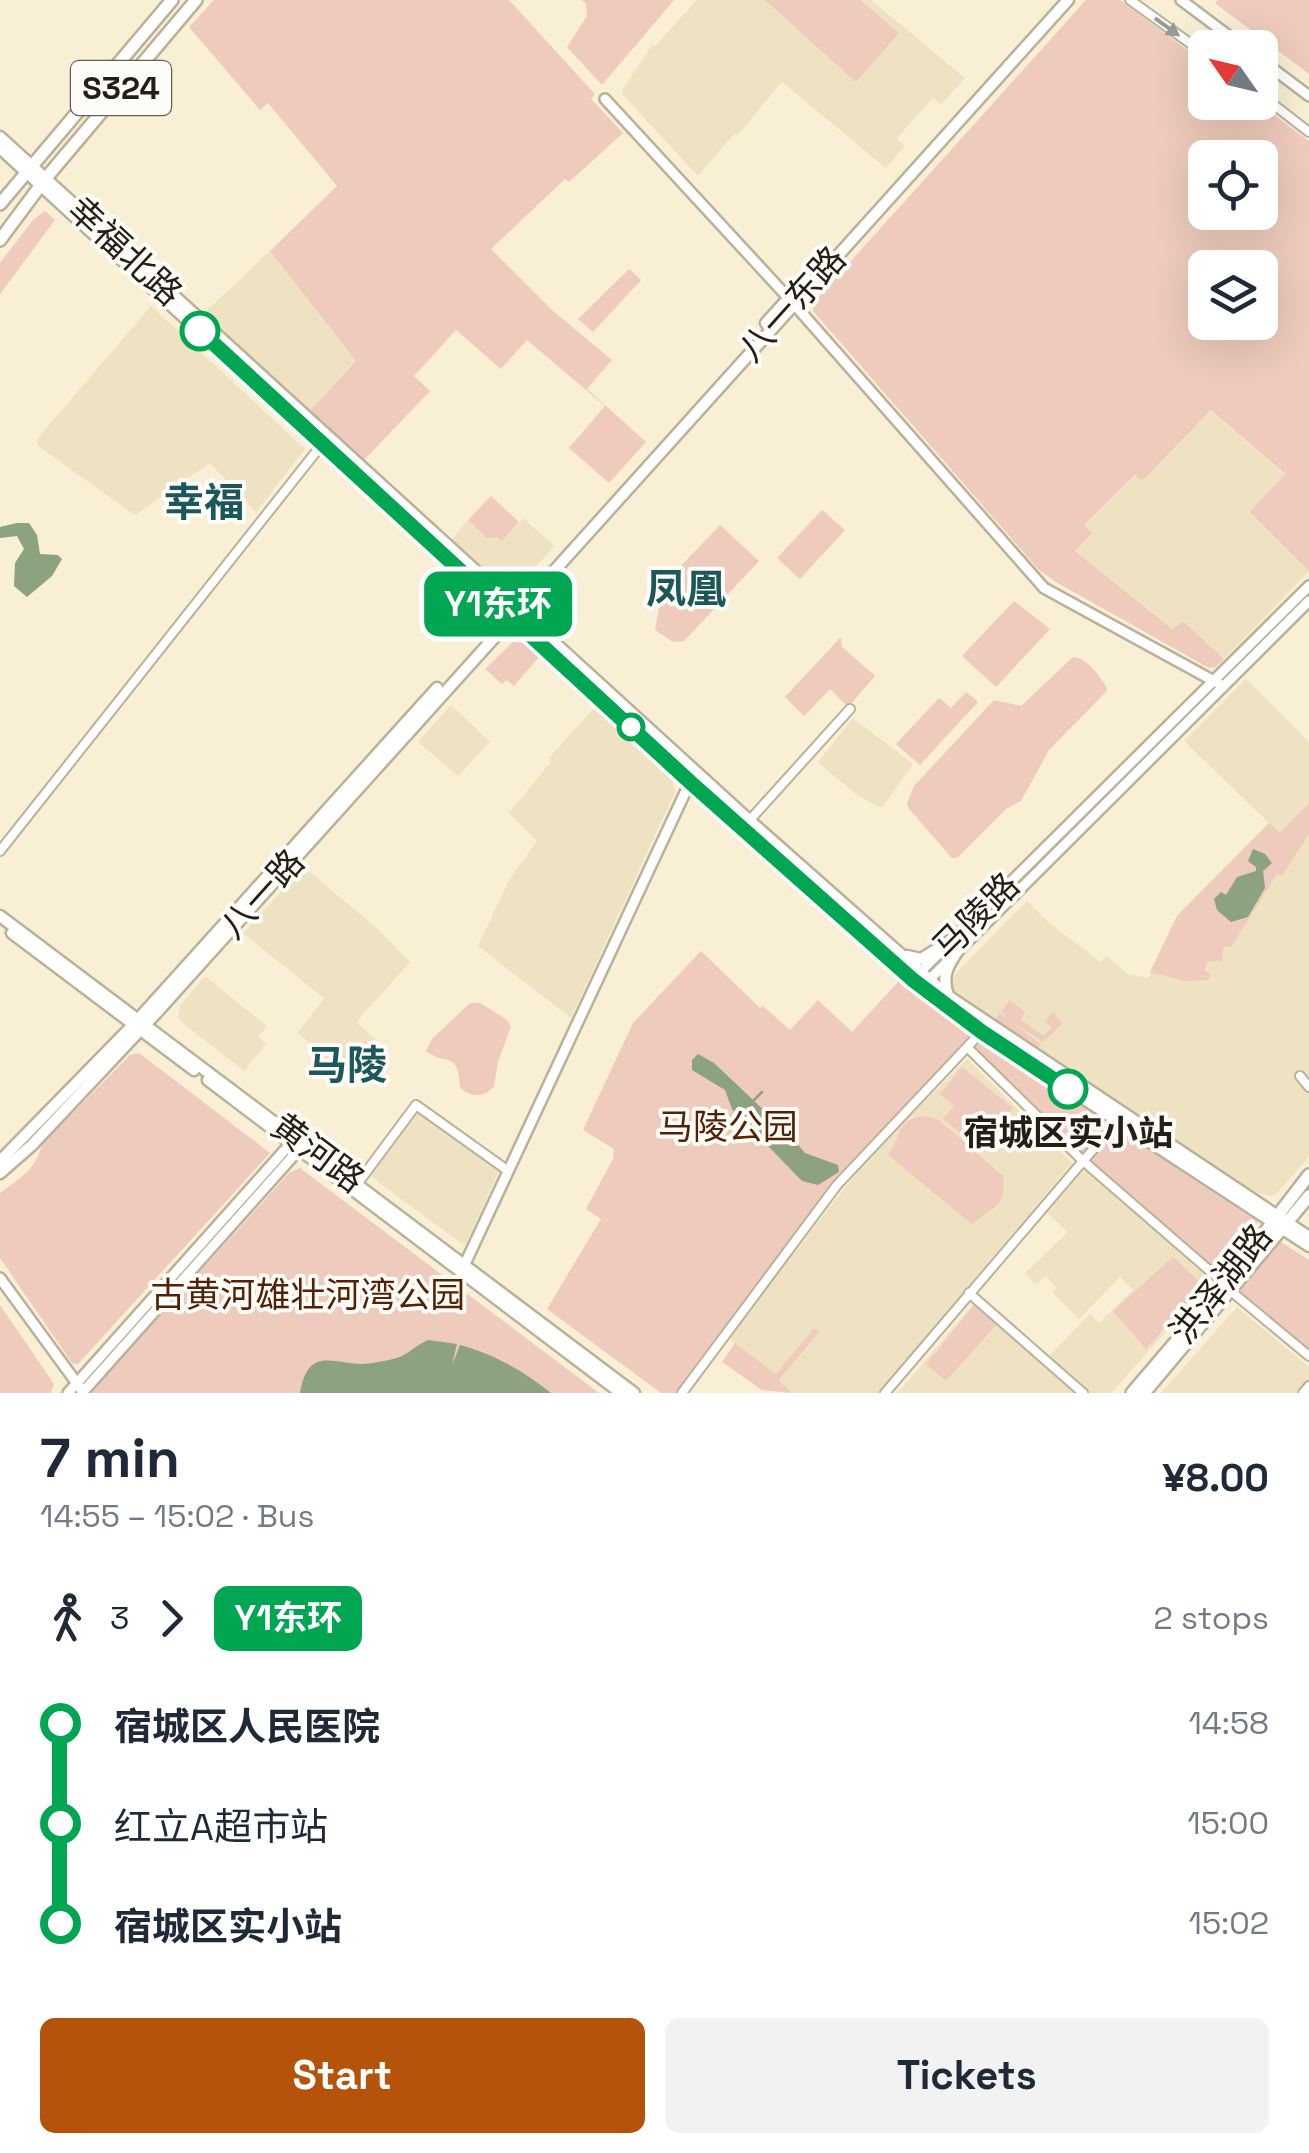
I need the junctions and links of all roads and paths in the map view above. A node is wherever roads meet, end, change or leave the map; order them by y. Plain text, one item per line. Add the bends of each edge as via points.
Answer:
1 (172, 0) edge
2 (196, 0) edge
3 (1059, 0) edge
4 (1068, 0) edge
5 (1130, 0) edge
6 (1182, 0) edge
7 (1221, 30) edge
8 (1188, 42) edge
9 (1278, 73) edge
10 (1309, 96) edge
11 (605, 99) dead end
12 (1278, 108) edge
13 (1309, 132) edge
14 (0, 136) edge
15 (0, 148) edge
16 (28, 167) junction
17 (44, 182) junction
18 (0, 204) edge
19 (0, 240) edge
20 (791, 301) junction
21 (323, 443) junction
22 (1309, 586) edge
23 (1309, 601) edge
24 (511, 610) junction
25 (1213, 680) junction
26 (1223, 686) junction
27 (850, 710) dead end
28 (690, 782) junction
29 (746, 825) junction
30 (0, 851) edge
31 (0, 916) edge
32 (0, 924) edge
33 (954, 945) junction
34 (897, 950) junction
35 (921, 979) junction
36 (948, 996) junction
37 (140, 1024) junction
38 (985, 1029) junction
39 (968, 1048) junction
40 (1300, 1076) dead end
41 (1309, 1087) edge
42 (1120, 1118) junction
43 (298, 1145) junction
44 (1082, 1160) junction
45 (0, 1161) edge
46 (508, 1170) junction
47 (0, 1173) edge
48 (1309, 1175) edge
49 (358, 1183) junction
50 (1309, 1196) edge
51 (1278, 1222) junction
52 (1309, 1237) edge
53 (1309, 1246) edge
54 (464, 1267) junction
55 (0, 1278) edge
56 (1228, 1288) junction
57 (969, 1293) junction
58 (1309, 1356) edge
59 (1309, 1386) edge
60 (81, 1390) edge
61 (1138, 1392) edge
62 (68, 1393) edge
63 (622, 1393) edge
64 (634, 1393) edge
65 (682, 1393) edge
66 (885, 1393) edge
67 (1083, 1393) edge
68 (1304, 1393) edge

1 - 16 main road, S324
2 - 17 main road, S324
3 - 20 main road, 八一东路
4 - 20 main road, 八一东路
5 -> 8 street
6 - 7 street
9 - 10 street
11 - 20 street
12 - 13 street
14 - 16 main road, 幸福北路
15 - 16 main road, 幸福北路
16 - 17 main road, 幸福北路
16 - 18 main road, S324
17 - 19 main road, S324
17 - 21 main road, 幸福北路
17 - 24 main road, 幸福北路
20 - 24 main road, 八一东路
20 - 25 street via 1044,588
21 - 24 main road, 幸福北路
21 - 30 street
22 - 25 street, 马陵路
23 - 26 street, 马陵路
24 - 28 main road
24 - 29 main road
24 - 37 main road, 八一路
25 - 26 street
25 - 33 street, 马陵路
26 - 33 street, 马陵路
27 - 29 street
28 - 29 main road
28 - 46 street
29 - 34 main road
29 - 35 main road
31 - 37 main road, 黄河路
32 - 37 main road, 黄河路
33 - 34 main road via 916,960
33 - 35 street, 马陵路
33 - 36 main road via 944,982
34 - 35 main road
35 - 36 main road
35 - 38 main road
36 - 38 main road
37 - 43 main road, 黄河路
37 - 45 main road, 八一路
37 - 47 main road, 八一路
38 - 39 street
38 - 42 main road
39 - 44 street
39 - 65 street via 844,1176
40 - 41 street
42 - 44 street
42 - 51 main road
43 - 49 main road, 黄河路
43 - 54 main road, 黄河路
43 - 60 street
44 - 56 street
44 - 57 street
46 - 49 street via 416,1105
46 - 54 street
48 - 51 main road, 洪泽湖路
49 - 54 main road, 黄河路
50 - 51 main road, 洪泽湖路
51 - 52 main road
51 - 53 main road
51 - 56 main road, 洪泽湖路
54 - 63 main road, 黄河路
54 - 64 main road, 黄河路
55 - 60 street
56 - 58 street
56 - 61 main road, 洪泽湖路
57 - 66 street
57 - 67 street
59 - 68 street
60 - 62 street

